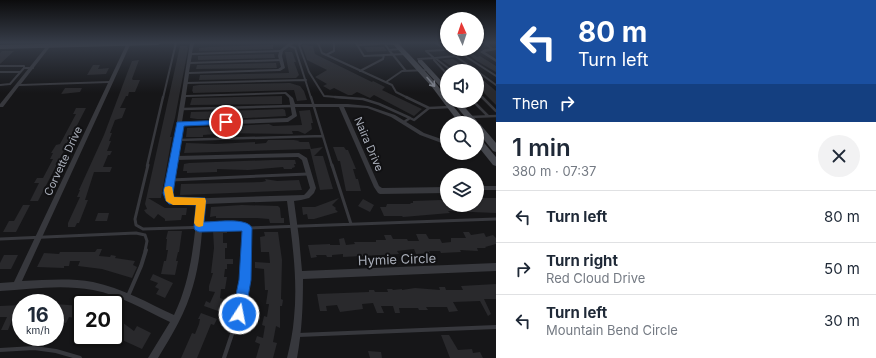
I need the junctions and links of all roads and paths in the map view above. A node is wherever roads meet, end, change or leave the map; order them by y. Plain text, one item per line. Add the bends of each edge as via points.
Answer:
1 (418, 59) edge
2 (39, 60) edge
3 (121, 60) edge
4 (172, 60) edge
5 (281, 60) joint
6 (299, 60) edge
7 (303, 60) edge
8 (336, 60) edge
9 (382, 60) edge
10 (397, 60) edge
11 (411, 60) edge
12 (471, 60) edge
13 (189, 62) joint
14 (0, 66) edge
15 (24, 68) junction
16 (32, 68) junction
17 (420, 70) junction
18 (428, 70) junction
19 (360, 71) junction
20 (406, 71) junction
21 (0, 72) edge
22 (21, 72) junction
23 (188, 73) junction
24 (484, 76) edge
25 (496, 76) edge
26 (306, 80) junction
27 (110, 82) junction
28 (386, 82) junction
29 (186, 83) junction
30 (440, 84) edge
31 (0, 85) edge
32 (18, 85) junction
33 (496, 85) edge
34 (440, 91) edge
35 (184, 96) junction
36 (355, 98) junction
37 (484, 99) edge
38 (341, 105) junction
39 (357, 105) junction
40 (293, 106) junction
41 (313, 106) junction
42 (440, 106) edge
43 (0, 107) edge
44 (429, 108) junction
45 (458, 108) edge
46 (480, 108) edge
47 (182, 109) junction
48 (496, 111) edge
49 (466, 116) edge
50 (488, 116) junction
51 (496, 116) edge
52 (484, 117) edge
53 (410, 118) junction
54 (404, 122) junction
55 (180, 124) junction
56 (422, 134) junction
57 (484, 134) edge
58 (323, 136) junction
59 (417, 139) dead end
60 (178, 140) junction
61 (440, 141) edge
62 (484, 145) edge
63 (495, 147) edge
64 (484, 150) edge
65 (175, 158) junction
66 (496, 163) edge
67 (308, 174) junction
68 (171, 180) junction
69 (484, 188) edge
70 (496, 188) edge
71 (440, 190) edge
72 (290, 198) junction
73 (201, 201) junction
74 (496, 219) edge
75 (351, 224) junction
76 (294, 226) junction
77 (199, 227) junction
78 (247, 228) junction
79 (39, 237) junction
80 (0, 239) edge
81 (496, 267) edge
82 (300, 275) junction
83 (16, 286) junction
84 (0, 287) edge
85 (128, 298) junction
86 (176, 320) junction
87 (496, 327) edge
88 (296, 335) junction
89 (0, 350) edge
90 (80, 358) edge
91 (153, 358) edge
92 (224, 358) edge
93 (292, 358) edge

1 - 18 main road
2 - 16 street
3 - 27 street, Corvette Drive
4 - 77 lane via 134,219 143,229
5 - 13 lane
5 - 23 street via 283,68 279,70
6 - 26 lane
7 - 36 lane via 324,96
8 - 19 lane
9 - 19 lane
10 - 20 lane
11 - 17 main road
12 - 25 lane
13 - 23 street
14 - 15 lane
15 - 16 lane
15 - 22 lane
16 - 32 street
17 - 18 lane
17 - 20 lane
17 -> 34 main road
18 - 30 main road
19 - 28 lane
20 - 28 lane
21 - 22 lane
22 - 31 lane via 10,84
23 - 29 street
24 - 33 lane
26 - 29 lane
26 - 41 lane
27 - 32 street
27 - 79 street, Corvette Drive
28 - 44 lane via 394,87 396,92
29 - 35 street
32 - 43 street
35 - 40 street via 282,93 289,95
35 - 47 street
36 - 39 lane
36 - 53 lane via 379,104
37 - 48 lane
38 - 39 street
38 - 41 street
38 - 71 street, Naira Drive via 376,188 380,191
39 - 54 street via 378,109
40 - 41 street
40 - 47 lane
40 - 55 street via 295,116 288,120
41 - 58 lane
42 - 44 lane
44 - 53 lane via 414,120
45 - 49 main road
46 - 50 lane
47 - 55 street
50 - 51 lane
50 - 52 lane
53 - 54 lane
54 - 56 street
55 - 60 street
56 - 59 street
56 - 61 street
57 - 63 main road
58 - 60 lane
58 - 75 lane
60 - 65 street
62 - 63 street
64 - 66 main road
65 - 67 street via 295,154 305,159
65 - 68 street
67 - 68 lane
67 - 72 street via 312,192 304,198
68 - 73 street via 169,198 178,202
69 - 70 street
72 - 73 street
72 - 76 street
73 - 77 street
74 - 75 lane
75 - 76 lane
76 - 78 lane
76 - 82 street
77 - 78 lane
77 - 86 street via 192,275 186,298
78 - 92 lane via 245,280 239,314
79 - 80 lane
79 - 83 street, Corvette Drive
79 - 85 lane via 136,233 145,235 147,241 143,260
81 - 82 street, Hymie Circle
82 - 88 street
83 - 84 street
83 - 85 street via 93,286
85 - 86 street
86 - 91 street
87 - 88 lane
88 - 93 street
89 - 90 lane via 56,350

